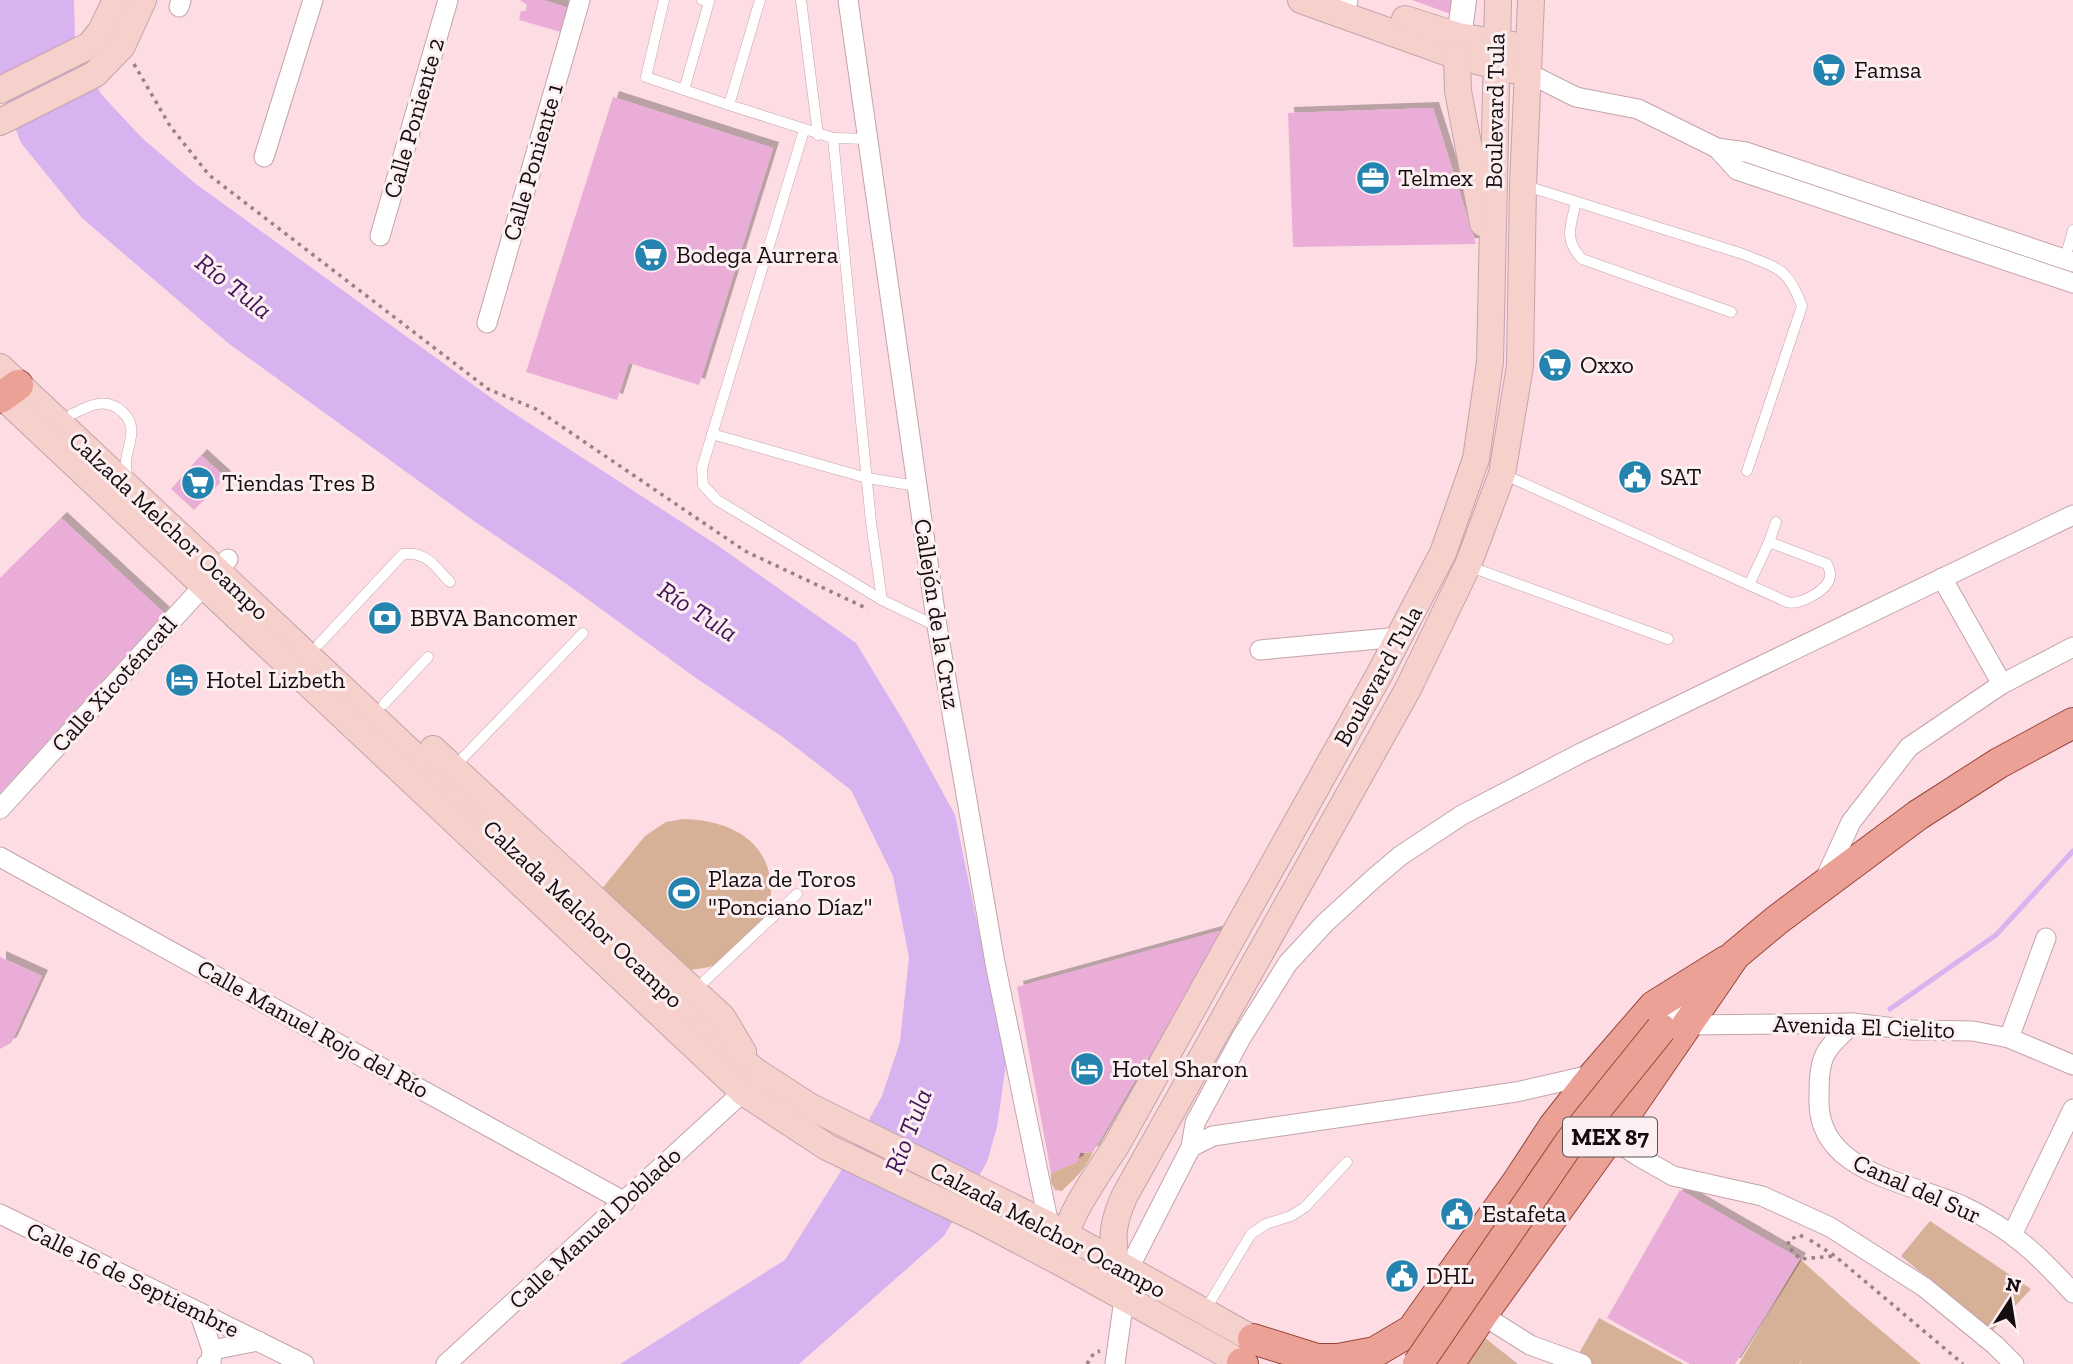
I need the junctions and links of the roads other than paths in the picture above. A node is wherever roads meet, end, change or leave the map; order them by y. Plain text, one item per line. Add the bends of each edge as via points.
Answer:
1 (116, 0) edge
2 (143, 0) edge
3 (313, 0) edge
4 (447, 0) edge
5 (580, 0) edge
6 (664, 0) edge
7 (760, 0) edge
8 (801, 0) edge
9 (848, 0) edge
10 (1301, 0) edge
11 (1347, 0) edge
12 (1464, 0) edge
13 (1498, 0) edge
14 (1531, 0) edge
15 (707, 1) edge
16 (1458, 46) junction
17 (1529, 46) junction
18 (1496, 56) junction
19 (1528, 73) junction
20 (0, 90) edge
21 (684, 90) junction
22 (729, 105) junction
23 (0, 122) edge
24 (804, 130) junction
25 (818, 135) junction
26 (833, 138) junction
27 (868, 139) junction
28 (1717, 148) junction
29 (264, 157) dead end
30 (1523, 185) junction
31 (1576, 202) junction
32 (2073, 230) edge
33 (380, 236) dead end
34 (1492, 243) junction
35 (2069, 260) edge
36 (2073, 283) edge
37 (1731, 312) dead end
38 (486, 323) dead end
39 (4, 388) edge
40 (72, 414) junction
41 (712, 434) junction
42 (124, 463) junction
43 (1746, 471) dead end
44 (1502, 474) junction
45 (867, 478) junction
46 (917, 486) junction
47 (130, 490) junction
48 (2073, 515) edge
49 (1776, 522) dead end
50 (1769, 541) junction
51 (1468, 565) junction
52 (1942, 578) junction
53 (210, 579) junction
54 (250, 580) junction
55 (450, 582) dead end
56 (1749, 585) junction
57 (882, 600) junction
58 (272, 623) junction
59 (937, 626) junction
60 (583, 633) dead end
61 (1400, 636) junction
62 (1668, 639) dead end
63 (319, 644) junction
64 (2073, 647) edge
65 (1260, 650) dead end
66 (428, 657) dead end
67 (2002, 684) junction
68 (384, 704) junction
69 (2073, 723) edge
70 (383, 766) junction
71 (453, 768) junction
72 (0, 809) edge
73 (0, 857) edge
74 (560, 867) junction
75 (1823, 885) junction
76 (797, 894) dead end
77 (574, 906) junction
78 (2046, 938) dead end
79 (621, 950) junction
80 (1263, 950) junction
81 (571, 954) junction
82 (1735, 955) junction
83 (658, 958) junction
84 (1288, 963) junction
85 (621, 978) junction
86 (694, 991) junction
87 (1670, 1018) junction
88 (1853, 1023) junction
89 (2009, 1038) junction
90 (2073, 1065) edge
91 (1595, 1074) junction
92 (749, 1081) junction
93 (2073, 1109) edge
94 (1610, 1137) junction
95 (1191, 1147) junction
96 (1347, 1162) dead end
97 (625, 1202) junction
98 (985, 1208) junction
99 (0, 1214) edge
100 (1116, 1216) junction
101 (2012, 1233) junction
102 (1068, 1240) junction
103 (1123, 1266) junction
104 (1455, 1268) junction
105 (1097, 1282) junction
106 (2073, 1293) edge
107 (1124, 1297) junction
108 (199, 1312) junction
109 (1204, 1312) junction
110 (1482, 1315) junction
111 (258, 1341) junction
112 (1530, 1345) junction
113 (210, 1357) edge
114 (1245, 1358) edge
115 (304, 1364) edge
116 (446, 1364) edge
117 (1115, 1364) edge
118 (1283, 1364) edge
119 (1418, 1364) edge
120 (1449, 1364) edge
121 (1548, 1364) edge
122 (1582, 1364) edge
123 (2014, 1364) edge

1 - 20 main road via 90,44
2 - 23 main road via 122,47 95,74
3 - 29 street
4 - 33 street, Calle Poniente 2
5 - 38 street, Calle Poniente 1
6 - 21 lane via 646,77
7 - 22 lane
8 - 25 lane
9 - 27 street, Callejón de la Cruz
10 - 16 main road
11 - 16 main road
12 - 16 street
13 - 18 main road, Boulevard Tula
14 - 17 main road, Boulevard Tula
15 - 21 lane
16 - 18 main road
16 - 34 main road via 1458,91 1483,225
17 - 18 main road
17 - 19 main road, Boulevard Tula
18 - 19 main road
18 - 34 main road, Boulevard Tula
19 - 28 street via 1576,97 1638,110
19 - 30 main road, Boulevard Tula
21 - 22 lane
22 - 24 lane
24 - 25 lane
24 - 41 lane
25 - 26 lane
26 - 27 lane
26 - 45 lane
27 - 46 street, Callejón de la Cruz
28 - 35 street via 1746,152
28 - 36 street via 1737,170
30 - 31 lane
30 - 44 main road, Boulevard Tula via 1520,366
31 - 37 lane via 1569,235 1581,259
31 - 43 lane via 1743,254 1792,280 1802,306
32 - 35 lane
34 - 61 main road, Boulevard Tula via 1490,362 1476,459 1443,553
39 - 40 main road via 58,401
39 - 47 main road, Calzada Melchor Ocampo
39 - 53 main road, Calzada Melchor Ocampo
40 - 42 main road
40 - 42 lane via 97,404 113,405 130,419 132,434
41 - 45 lane
41 - 57 lane via 702,468 703,485 717,500
42 - 47 lane
42 - 53 main road
44 - 51 main road, Boulevard Tula
44 - 56 lane
45 - 46 lane
45 - 57 lane
46 - 59 street, Callejón de la Cruz
47 - 53 main road, Calzada Melchor Ocampo
48 - 52 street
49 - 50 lane
50 - 56 lane
50 - 56 lane via 1827,564 1828,583 1793,604
51 - 62 lane
51 - 80 main road, Boulevard Tula via 1408,689
52 - 67 street
52 - 84 street via 1462,815 1400,856
53 - 54 main road
53 - 58 main road, Calzada Melchor Ocampo
53 - 70 main road, Calzada Melchor Ocampo
53 - 72 street, Calle Xicoténcatl
54 - 58 main road
54 - 63 main road
55 - 63 lane via 426,558 403,554
57 - 59 lane
58 - 77 main road, Calzada Melchor Ocampo
59 - 102 street, Callejón de la Cruz via 995,963
60 - 71 lane
61 - 65 street
61 - 102 main road, Boulevard Tula via 1123,1134 1094,1178
63 - 68 main road
64 - 67 street
66 - 68 lane
67 - 75 street via 1909,747 1851,822
68 - 71 main road
69 - 75 main road, MEX 87 via 1918,815
70 - 81 main road
70 - 85 main road, Calzada Melchor Ocampo
71 - 74 main road
73 - 97 street, Calle Manuel Rojo del Río
74 - 77 main road
74 - 83 main road
75 - 82 main road, MEX 87
76 - 86 lane
77 - 79 main road, Calzada Melchor Ocampo
78 - 89 street
79 - 83 main road
79 - 92 main road, Calzada Melchor Ocampo via 709,1032
80 - 84 street
80 - 100 main road, Boulevard Tula
81 - 85 main road
81 - 92 main road via 684,1059
82 - 87 main road, MEX 87
82 - 87 main road, MEX 87
83 - 86 main road
84 - 95 street via 1195,1123
85 - 92 main road, Calzada Melchor Ocampo
86 - 92 main road via 722,1017
87 - 88 street, Avenida El Cielito
87 - 91 main road, MEX 87
87 - 94 main road, MEX 87
87 - 119 main road, bridge via 1570,1142
88 - 89 street, Avenida El Cielito via 1973,1031
88 - 101 street, Canal del Sur via 1826,1051 1819,1076 1818,1115 1827,1137 1845,1158 1964,1207
89 - 90 street, Avenida El Cielito
91 - 95 street via 1516,1092 1213,1136
91 - 104 main road, MEX 87
92 - 97 street, Calle Manuel Doblado
92 - 98 main road, Calzada Melchor Ocampo via 827,1147
93 - 101 street
94 - 110 main road, MEX 87
94 - 123 street via 1673,1176 1762,1196 1829,1227 1924,1287
95 - 103 street
96 - 109 lane via 1305,1207 1251,1234
97 - 116 street, Calle Manuel Doblado
98 - 102 main road, Calzada Melchor Ocampo
98 - 105 main road, Calzada Melchor Ocampo
99 - 108 street, Calle 16 de Septiembre
100 - 102 main road via 1098,1240
100 - 103 main road, Boulevard Tula via 1113,1247
101 - 106 street, Canal del Sur
102 - 103 main road, Calzada Melchor Ocampo
102 - 105 main road
103 - 107 street
103 - 109 main road, Calzada Melchor Ocampo
104 - 110 street via 1455,1296
104 - 114 main road, MEX 87 via 1412,1330 1375,1352 1338,1359
105 - 107 main road, Calzada Melchor Ocampo
107 - 114 main road, Calzada Melchor Ocampo
107 - 117 street
108 - 111 street, Calle 16 de Septiembre
108 - 113 street
109 - 114 main road, Calzada Melchor Ocampo
110 - 112 street
110 - 120 main road, MEX 87
111 - 113 street
111 - 115 street, Calle 16 de Septiembre
112 - 121 street
112 - 122 street
114 - 118 main road

